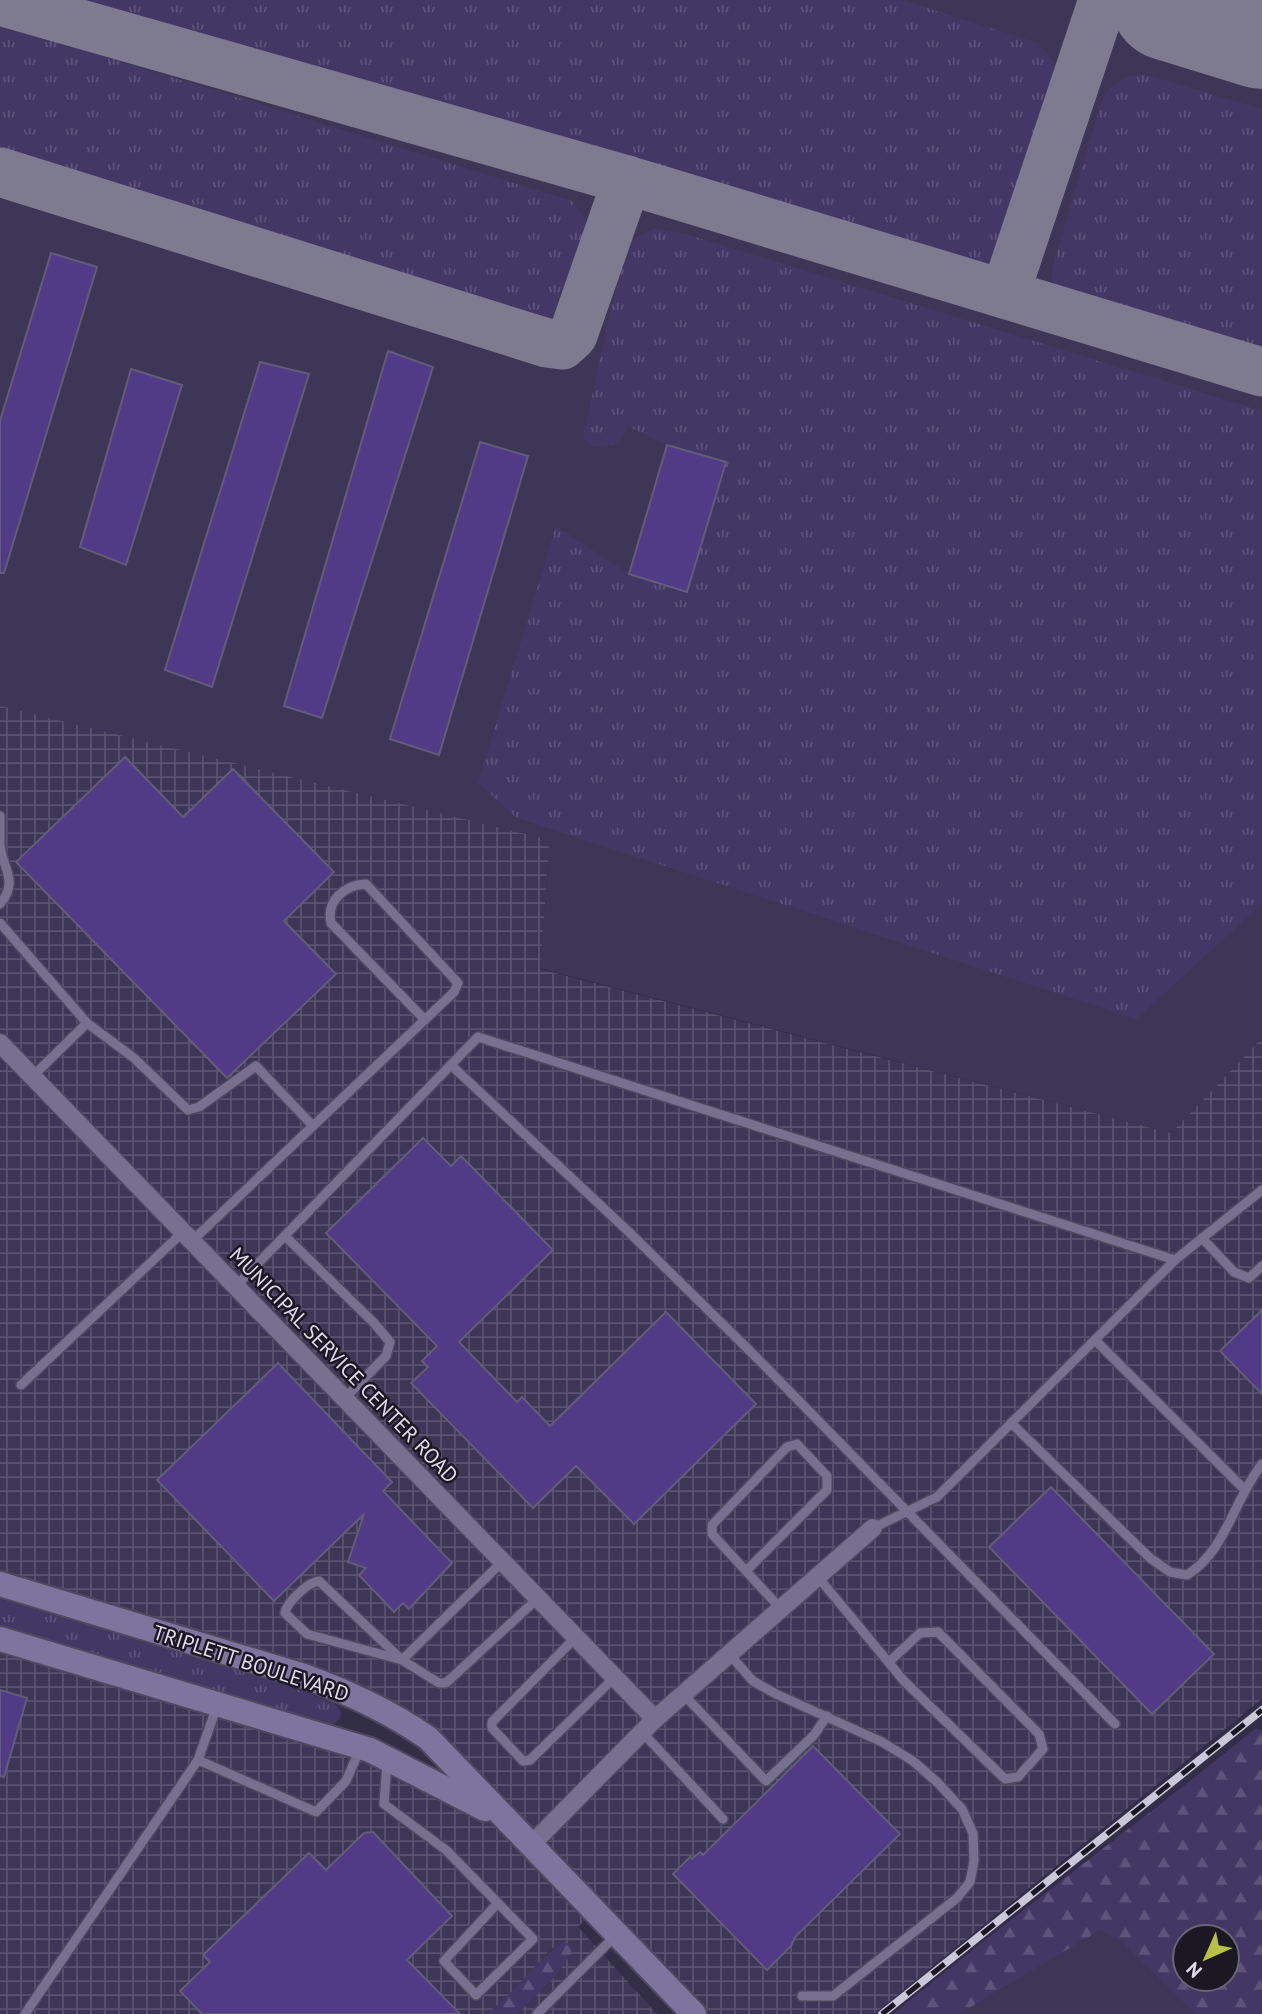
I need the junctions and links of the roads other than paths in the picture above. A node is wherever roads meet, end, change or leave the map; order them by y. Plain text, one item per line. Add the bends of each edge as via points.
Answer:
1 (0, 816) edge
2 (0, 843) edge
3 (0, 904) edge
4 (0, 923) edge
5 (425, 1020) junction
6 (87, 1023) junction
7 (0, 1043) edge
8 (451, 1065) junction
9 (32, 1077) junction
10 (313, 1126) junction
11 (1262, 1190) edge
12 (187, 1236) junction
13 (285, 1236) junction
14 (1202, 1238) junction
15 (1175, 1260) junction
16 (1262, 1266) edge
17 (236, 1286) junction
18 (1094, 1340) junction
19 (21, 1385) dead end
20 (345, 1398) junction
21 (1012, 1423) junction
22 (1262, 1464) edge
23 (1245, 1490) junction
24 (905, 1512) junction
25 (873, 1528) joint
26 (502, 1562) junction
27 (746, 1571) junction
28 (818, 1577) junction
29 (0, 1584) edge
30 (537, 1599) junction
31 (781, 1609) junction
32 (575, 1638) junction
33 (0, 1639) edge
34 (730, 1655) junction
35 (402, 1660) junction
36 (889, 1662) junction
37 (614, 1678) junction
38 (684, 1695) junction
39 (218, 1704) junction
40 (827, 1716) junction
41 (655, 1720) junction
42 (1115, 1724) dead end
43 (642, 1732) junction
44 (361, 1748) junction
45 (388, 1758) junction
46 (198, 1760) junction
47 (504, 1819) junction
48 (723, 1819) dead end
49 (532, 1844) junction
50 (498, 1903) junction
51 (617, 1934) junction
52 (802, 1996) dead end
53 (25, 2014) edge
54 (537, 2014) edge
55 (694, 2014) edge

1 - 2 lane
2 - 3 lane via 11,882
4 - 6 lane
5 - 5 lane via 458,983 366,884 354,885 334,901 328,911 331,923
5 - 10 lane
6 - 9 lane
6 - 10 lane via 134,1058 188,1110 256,1066
7 - 9 street, MUNICIPAL SERVICE CENTER ROAD
8 - 13 lane
8 - 15 lane via 478,1037
8 - 24 lane via 669,1271
9 - 12 street, MUNICIPAL SERVICE CENTER ROAD
10 - 12 lane
11 - 14 lane
12 - 17 street, MUNICIPAL SERVICE CENTER ROAD
12 - 19 lane
13 - 17 lane
13 - 20 lane via 390,1342 386,1356
14 - 15 lane
14 - 16 lane via 1234,1272 1249,1278
15 - 18 lane
17 - 20 street, MUNICIPAL SERVICE CENTER ROAD
18 - 21 lane
18 - 23 lane
20 - 26 street, MUNICIPAL SERVICE CENTER ROAD
21 - 23 lane via 1150,1558 1170,1572 1187,1575 1204,1565
21 - 24 lane via 937,1497
22 - 23 lane
24 - 25 lane
24 - 42 lane
25 - 28 street
26 - 30 street, MUNICIPAL SERVICE CENTER ROAD
26 - 35 lane
27 - 27 lane via 712,1534 712,1525 787,1447 797,1444 827,1476 827,1490
27 - 31 lane
28 - 31 street
28 - 36 lane
29 - 47 main road, TRIPLETT BOULEVARD via 344,1690 428,1738
30 - 32 street, MUNICIPAL SERVICE CENTER ROAD
30 - 35 lane via 452,1681 439,1683
31 - 34 street
32 - 37 street, MUNICIPAL SERVICE CENTER ROAD
32 - 37 lane via 492,1722 492,1728 523,1760 530,1760
33 - 39 main road, TRIPLETT BOULEVARD
34 - 38 street
34 - 40 lane via 753,1681
35 - 35 lane via 307,1634 285,1609 311,1583 319,1581
36 - 36 lane via 1005,1779 1018,1777 1043,1749 1039,1734 938,1632 920,1633
37 - 41 street, MUNICIPAL SERVICE CENTER ROAD
38 - 40 lane via 766,1781 814,1735
38 - 41 street
39 - 44 main road, TRIPLETT BOULEVARD
39 - 46 lane
40 - 52 lane via 883,1742 938,1783 962,1809 973,1833 974,1861 970,1882 957,1898 887,1956 833,1996
41 - 43 street
43 - 48 lane
43 - 49 street
44 - 45 main road, TRIPLETT BOULEVARD
44 - 46 lane via 346,1781 316,1812
45 - 47 main road, TRIPLETT BOULEVARD
45 - 50 lane via 384,1804 446,1850
46 - 53 lane
47 - 49 main road, TRIPLETT BOULEVARD
49 - 51 main road, TRIPLETT BOULEVARD
50 - 50 lane via 533,1939 476,1995 444,1961
51 - 54 lane
51 - 55 main road, TRIPLETT BOULEVARD

